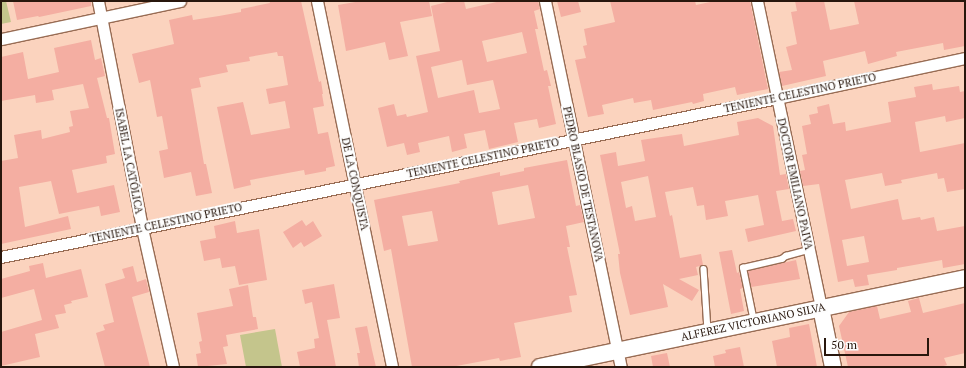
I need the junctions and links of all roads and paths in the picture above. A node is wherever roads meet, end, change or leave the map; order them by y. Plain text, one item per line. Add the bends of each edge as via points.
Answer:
1 (98, 1) edge
2 (180, 1) edge
3 (317, 1) edge
4 (545, 1) edge
5 (757, 1) edge
6 (101, 17) junction
7 (1, 39) edge
8 (965, 58) edge
9 (778, 98) junction
10 (573, 139) junction
11 (355, 184) junction
12 (142, 228) junction
13 (809, 250) junction
14 (1, 258) edge
15 (704, 270) dead end
16 (965, 278) edge
17 (821, 308) junction
18 (754, 322) junction
19 (708, 332) junction
20 (618, 351) junction
21 (173, 367) edge
22 (392, 367) edge
23 (540, 367) edge
24 (621, 367) edge
25 (833, 367) edge

1 - 6 street, ISABEL LA CATÓLICA
2 - 6 street
3 - 11 street, DE LA CONQUISTA
4 - 10 street, PEDRO BLASIO DE TESTANOVA
5 - 9 street, DOCTOR EMILIANO PAIVA
6 - 7 street
6 - 12 street, ISABEL LA CATÓLICA
8 - 9 street, TENIENTE CELESTINO PRIETO
9 - 10 street, TENIENTE CELESTINO PRIETO
9 - 13 street, DOCTOR EMILIANO PAIVA
10 - 11 street, TENIENTE CELESTINO PRIETO
10 - 20 street, PEDRO BLASIO DE TESTANOVA
11 - 12 street, TENIENTE CELESTINO PRIETO
11 - 22 street, DE LA CONQUISTA
12 - 14 street, TENIENTE CELESTINO PRIETO
12 - 21 street, ISABEL LA CATÓLICA
13 - 17 street, DOCTOR EMILIANO PAIVA
13 - 18 lane via 743,268
15 - 19 lane
16 - 17 street, ALFEREZ VICTORIANO SILVA
17 - 18 street, ALFEREZ VICTORIANO SILVA
17 - 25 street, DOCTOR EMILIANO PAIVA
18 - 19 street, ALFEREZ VICTORIANO SILVA
19 - 20 street, ALFEREZ VICTORIANO SILVA
20 - 23 street, ALFEREZ VICTORIANO SILVA
20 - 24 street, PEDRO BLASIO DE TESTANOVA

